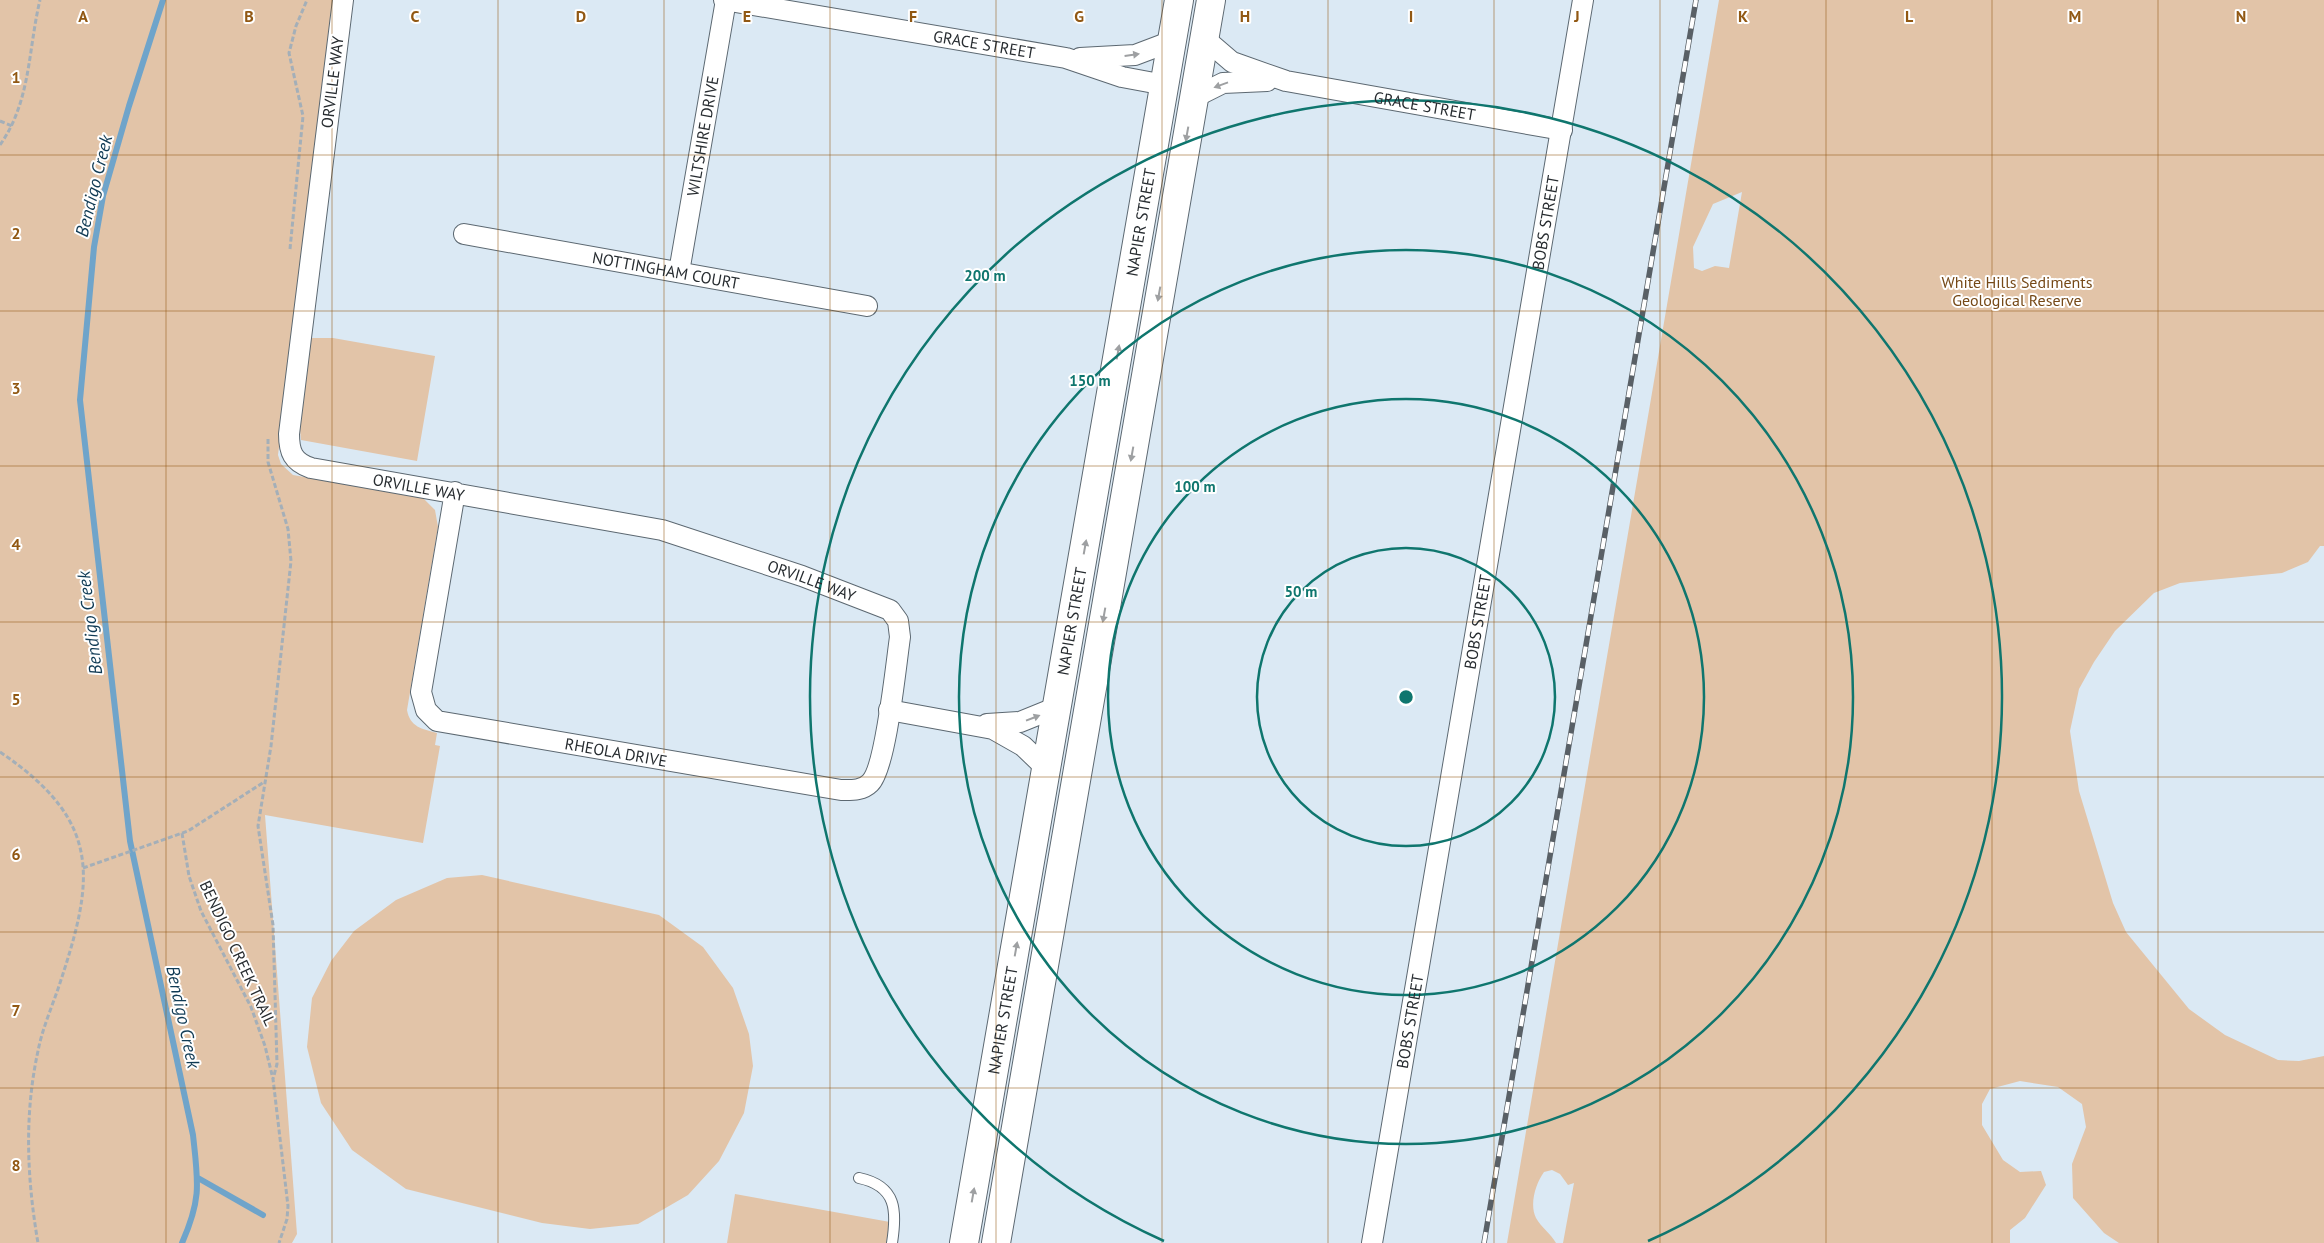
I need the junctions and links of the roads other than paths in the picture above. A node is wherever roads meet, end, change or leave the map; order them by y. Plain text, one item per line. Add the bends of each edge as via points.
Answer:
1 (343, 0) edge
2 (725, 0) edge
3 (1179, 0) edge
4 (1197, 0) edge
5 (1211, 0) edge
6 (1583, 0) edge
7 (806, 7) edge
8 (1204, 38) junction
9 (1172, 42) junction
10 (1066, 58) junction
11 (1286, 81) junction
12 (1165, 85) junction
13 (1193, 98) junction
14 (1562, 130) junction
15 (464, 234) dead end
16 (679, 272) junction
17 (867, 306) dead end
18 (455, 492) junction
19 (1057, 707) junction
20 (889, 710) junction
21 (972, 724) junction
22 (1081, 750) junction
23 (1047, 769) junction
24 (1025, 896) junction
25 (859, 1178) dead end
26 (892, 1243) edge
27 (964, 1243) edge
28 (996, 1243) edge
29 (1372, 1243) edge

1 - 18 street, ORVILLE WAY via 289,444 294,458 311,468
2 - 7 street, GRACE STREET
2 - 16 street, WILTSHIRE DRIVE
3 - 9 highway, NAPIER STREET
4 - 12 highway via 1184,66
5 - 8 highway, NAPIER STREET
6 - 14 street, BOBS STREET
7 - 10 street, GRACE STREET
8 - 11 street, GRACE STREET via 1232,62
8 - 13 highway, NAPIER STREET
10 -> 9 street, GRACE STREET via 1135,55
9 - 12 highway, NAPIER STREET
10 - 12 street, GRACE STREET via 1122,77
11 -> 13 street, GRACE STREET via 1230,82
11 - 14 street, GRACE STREET
19 -> 12 highway, NAPIER STREET
13 -> 22 highway, NAPIER STREET
14 - 29 street, BOBS STREET
15 - 16 street, NOTTINGHAM COURT
16 - 17 street, NOTTINGHAM COURT
18 - 20 street, ORVILLE WAY via 662,530 880,605 895,614 900,628
18 - 20 street, RHEOLA DRIVE via 421,692 426,710 437,721 852,790 869,784 874,778
21 -> 19 street via 1020,722
19 - 23 highway, NAPIER STREET
20 - 21 street
21 - 23 street via 1008,736
22 - 24 highway via 1071,749 1063,756 1053,813
22 - 28 highway, NAPIER STREET
23 - 24 highway, NAPIER STREET
27 -> 24 highway, NAPIER STREET
25 - 26 lane via 886,1191 896,1218

